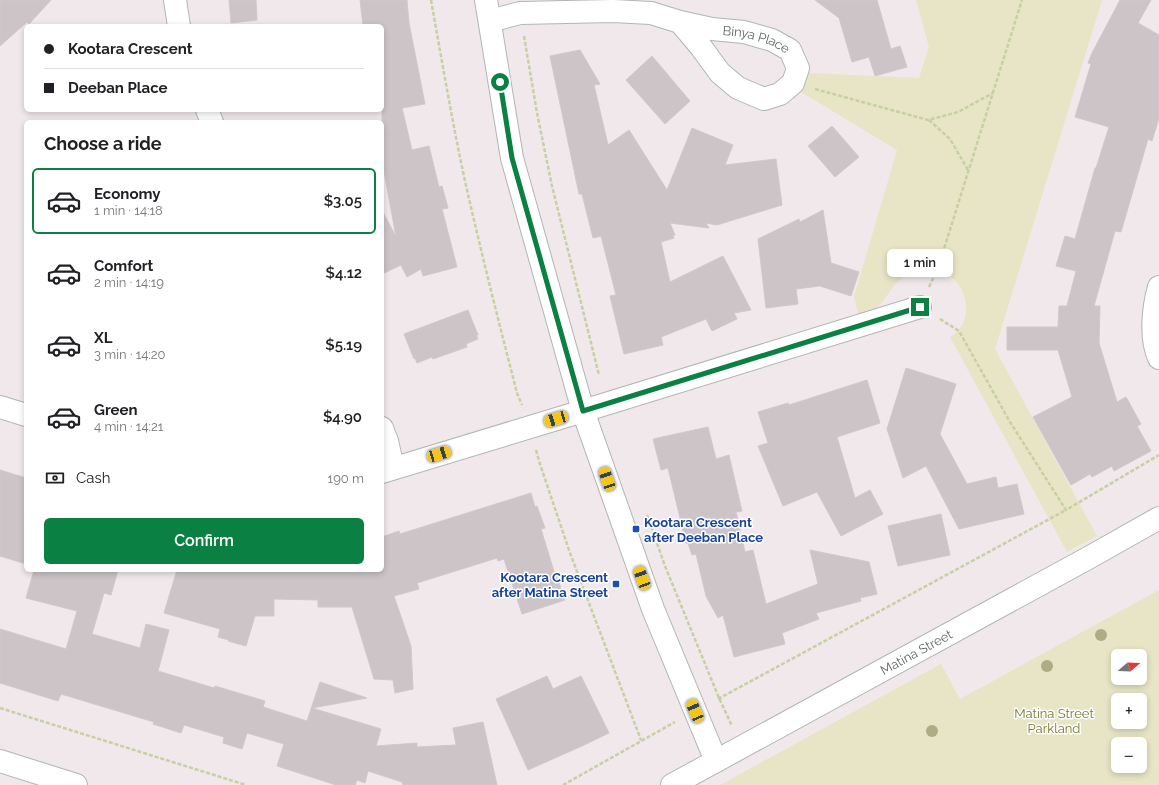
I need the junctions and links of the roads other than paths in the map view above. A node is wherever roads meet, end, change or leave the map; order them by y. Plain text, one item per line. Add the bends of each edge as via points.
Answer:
1 (175, 0) edge
2 (486, 0) edge
3 (490, 21) junction
4 (680, 22) junction
5 (179, 24) edge
6 (1159, 287) edge
7 (920, 307) road end
8 (1159, 358) edge
9 (0, 406) edge
10 (583, 411) junction
11 (24, 414) edge
12 (384, 433) edge
13 (388, 470) edge
14 (1159, 518) edge
15 (0, 761) edge
16 (716, 761) junction
17 (76, 785) edge
18 (672, 785) edge

1 - 5 street
2 - 3 street
3 - 4 street, Binya Place via 520,13 612,11 651,13
3 - 10 street via 512,158
4 - 4 street, Binya Place via 744,32 772,40 790,50 798,68 793,83 780,94 764,99 738,88 720,73
6 - 8 street via 1153,321
7 - 10 street
9 - 11 street
10 - 13 street
10 - 16 street via 653,609
12 - 13 street via 387,441
14 - 16 street, Matina Street
15 - 17 street
16 - 18 street, Matina Street

